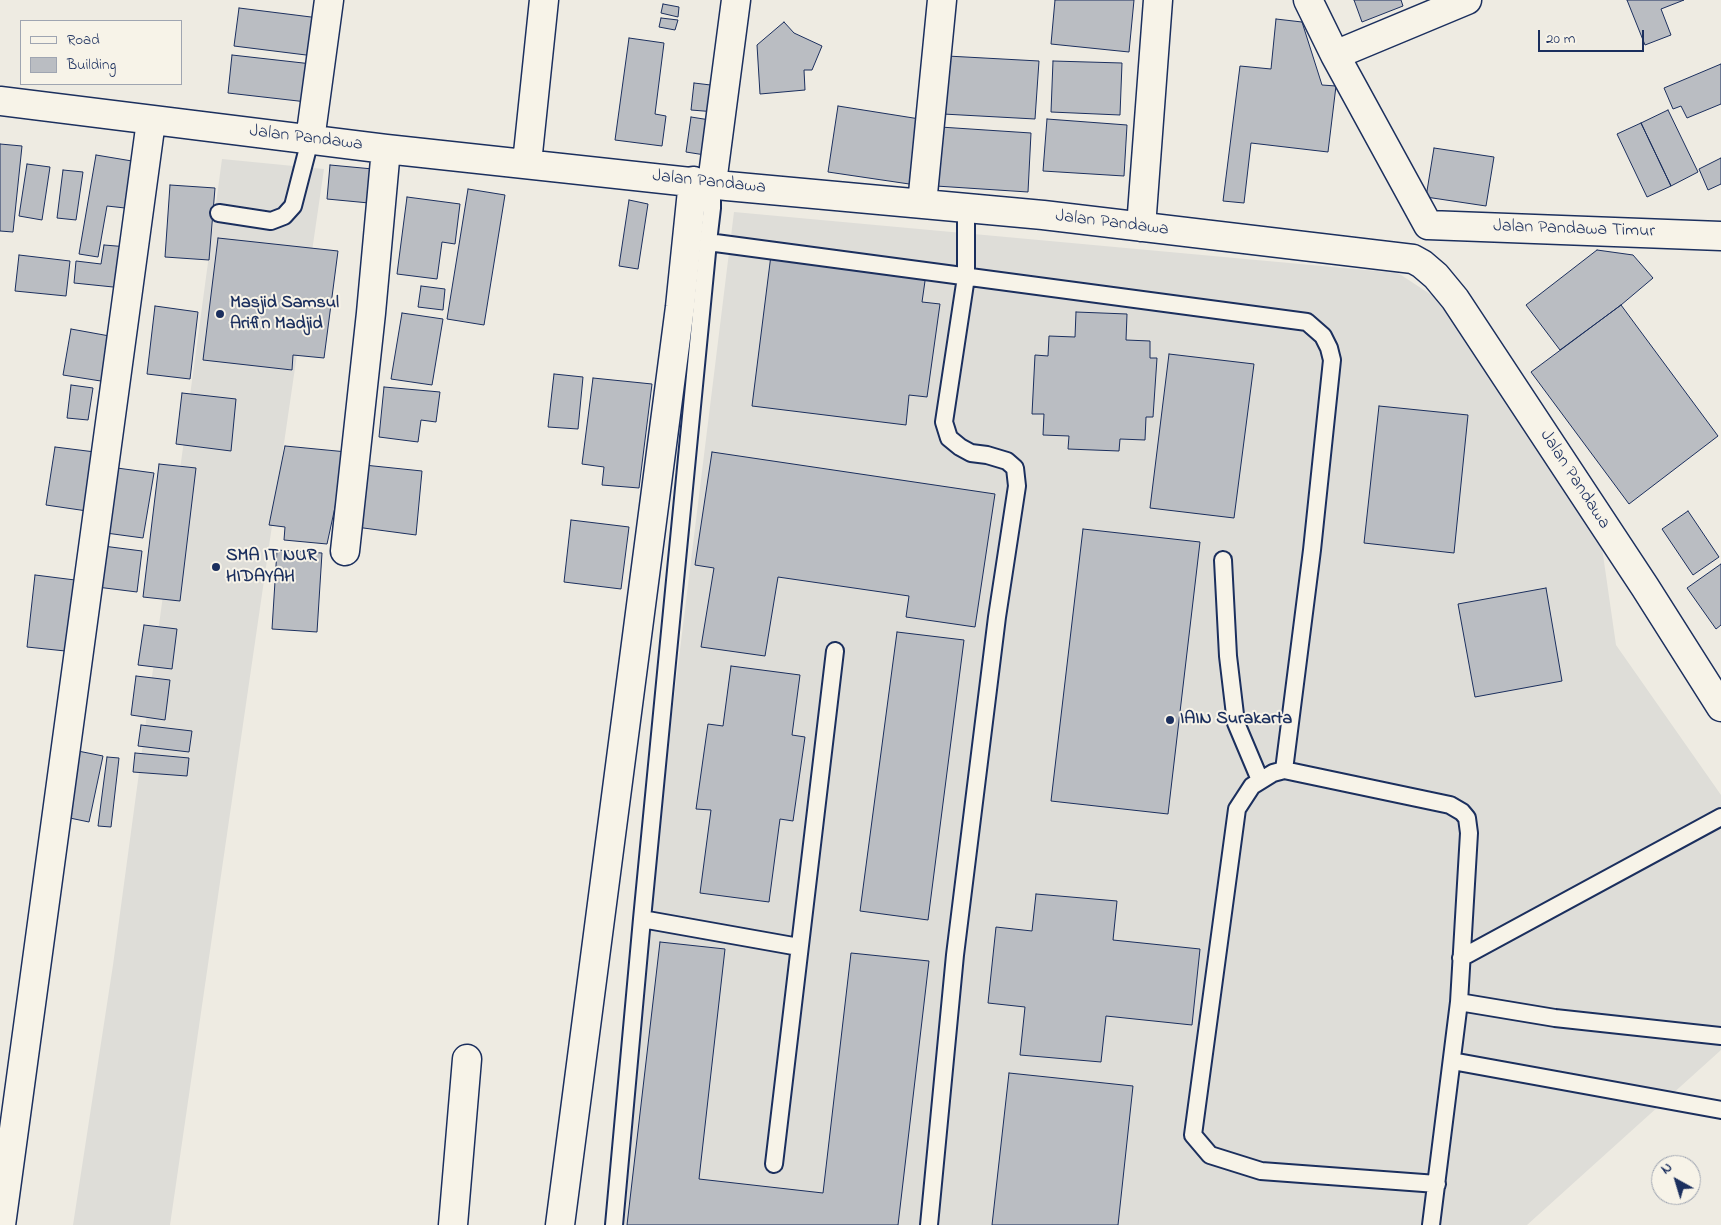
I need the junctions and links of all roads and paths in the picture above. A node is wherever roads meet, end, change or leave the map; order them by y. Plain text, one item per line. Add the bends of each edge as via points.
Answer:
1 (329, 0) edge
2 (544, 0) edge
3 (736, 0) edge
4 (942, 0) edge
5 (1158, 0) edge
6 (1308, 0) edge
7 (1467, 0) edge
8 (1335, 55) junction
9 (0, 101) edge
10 (151, 121) junction
11 (310, 140) junction
12 (386, 149) junction
13 (527, 163) junction
14 (702, 182) junction
15 (922, 204) junction
16 (966, 208) junction
17 (220, 213) dead end
18 (1428, 225) junction
19 (1141, 227) junction
20 (1721, 236) edge
21 (708, 242) junction
22 (1418, 261) junction
23 (966, 277) junction
24 (345, 551) dead end
25 (1223, 560) dead end
26 (836, 651) dead end
27 (1721, 707) edge
28 (1284, 770) junction
29 (1260, 780) junction
30 (1721, 817) edge
31 (642, 919) junction
32 (799, 947) junction
33 (1462, 958) junction
34 (1459, 1002) junction
35 (1721, 1036) edge
36 (467, 1059) dead end
37 (1452, 1061) junction
38 (1721, 1110) edge
39 (774, 1164) dead end
40 (1437, 1184) junction
41 (1, 1225) edge
42 (453, 1225) edge
43 (560, 1225) edge
44 (614, 1225) edge
45 (929, 1225) edge
46 (1431, 1225) edge

1 - 11 street
2 - 13 street
3 - 14 street
4 - 15 street
5 - 19 street
6 - 8 street
7 - 8 street
8 - 18 street
9 - 10 street, Jalan Pandawa
10 - 11 street, Jalan Pandawa
10 - 41 street
11 - 12 street, Jalan Pandawa
11 - 17 lane via 293,206 284,216 271,221
12 - 13 street, Jalan Pandawa
12 - 24 street
13 - 14 street, Jalan Pandawa
14 - 15 street, Jalan Pandawa
14 - 21 lane via 712,208
14 - 43 street via 678,317
15 - 16 street, Jalan Pandawa
16 - 19 street, Jalan Pandawa
16 - 23 lane
18 - 20 street, Jalan Pandawa Timur
18 - 22 street
19 - 22 street, Jalan Pandawa
21 - 23 lane
21 - 31 lane
22 - 27 street, Jalan Pandawa via 1455,299
23 - 28 lane via 1307,322 1322,336 1332,360
23 - 45 lane via 944,422 949,438 960,448 1007,461 1015,468 1017,486 997,617 956,946
25 - 29 lane via 1228,656 1236,723
26 - 32 lane
28 - 29 lane
28 - 33 lane via 1450,805 1462,812 1468,822 1468,834
29 - 40 lane via 1252,786 1237,809 1193,1135 1210,1155 1261,1171
30 - 33 lane
31 - 32 lane
31 - 44 lane
32 - 39 lane
33 - 34 lane
34 - 35 lane via 1555,1018
34 - 37 lane
36 - 42 street
37 - 38 lane
37 - 40 lane
40 - 46 lane

